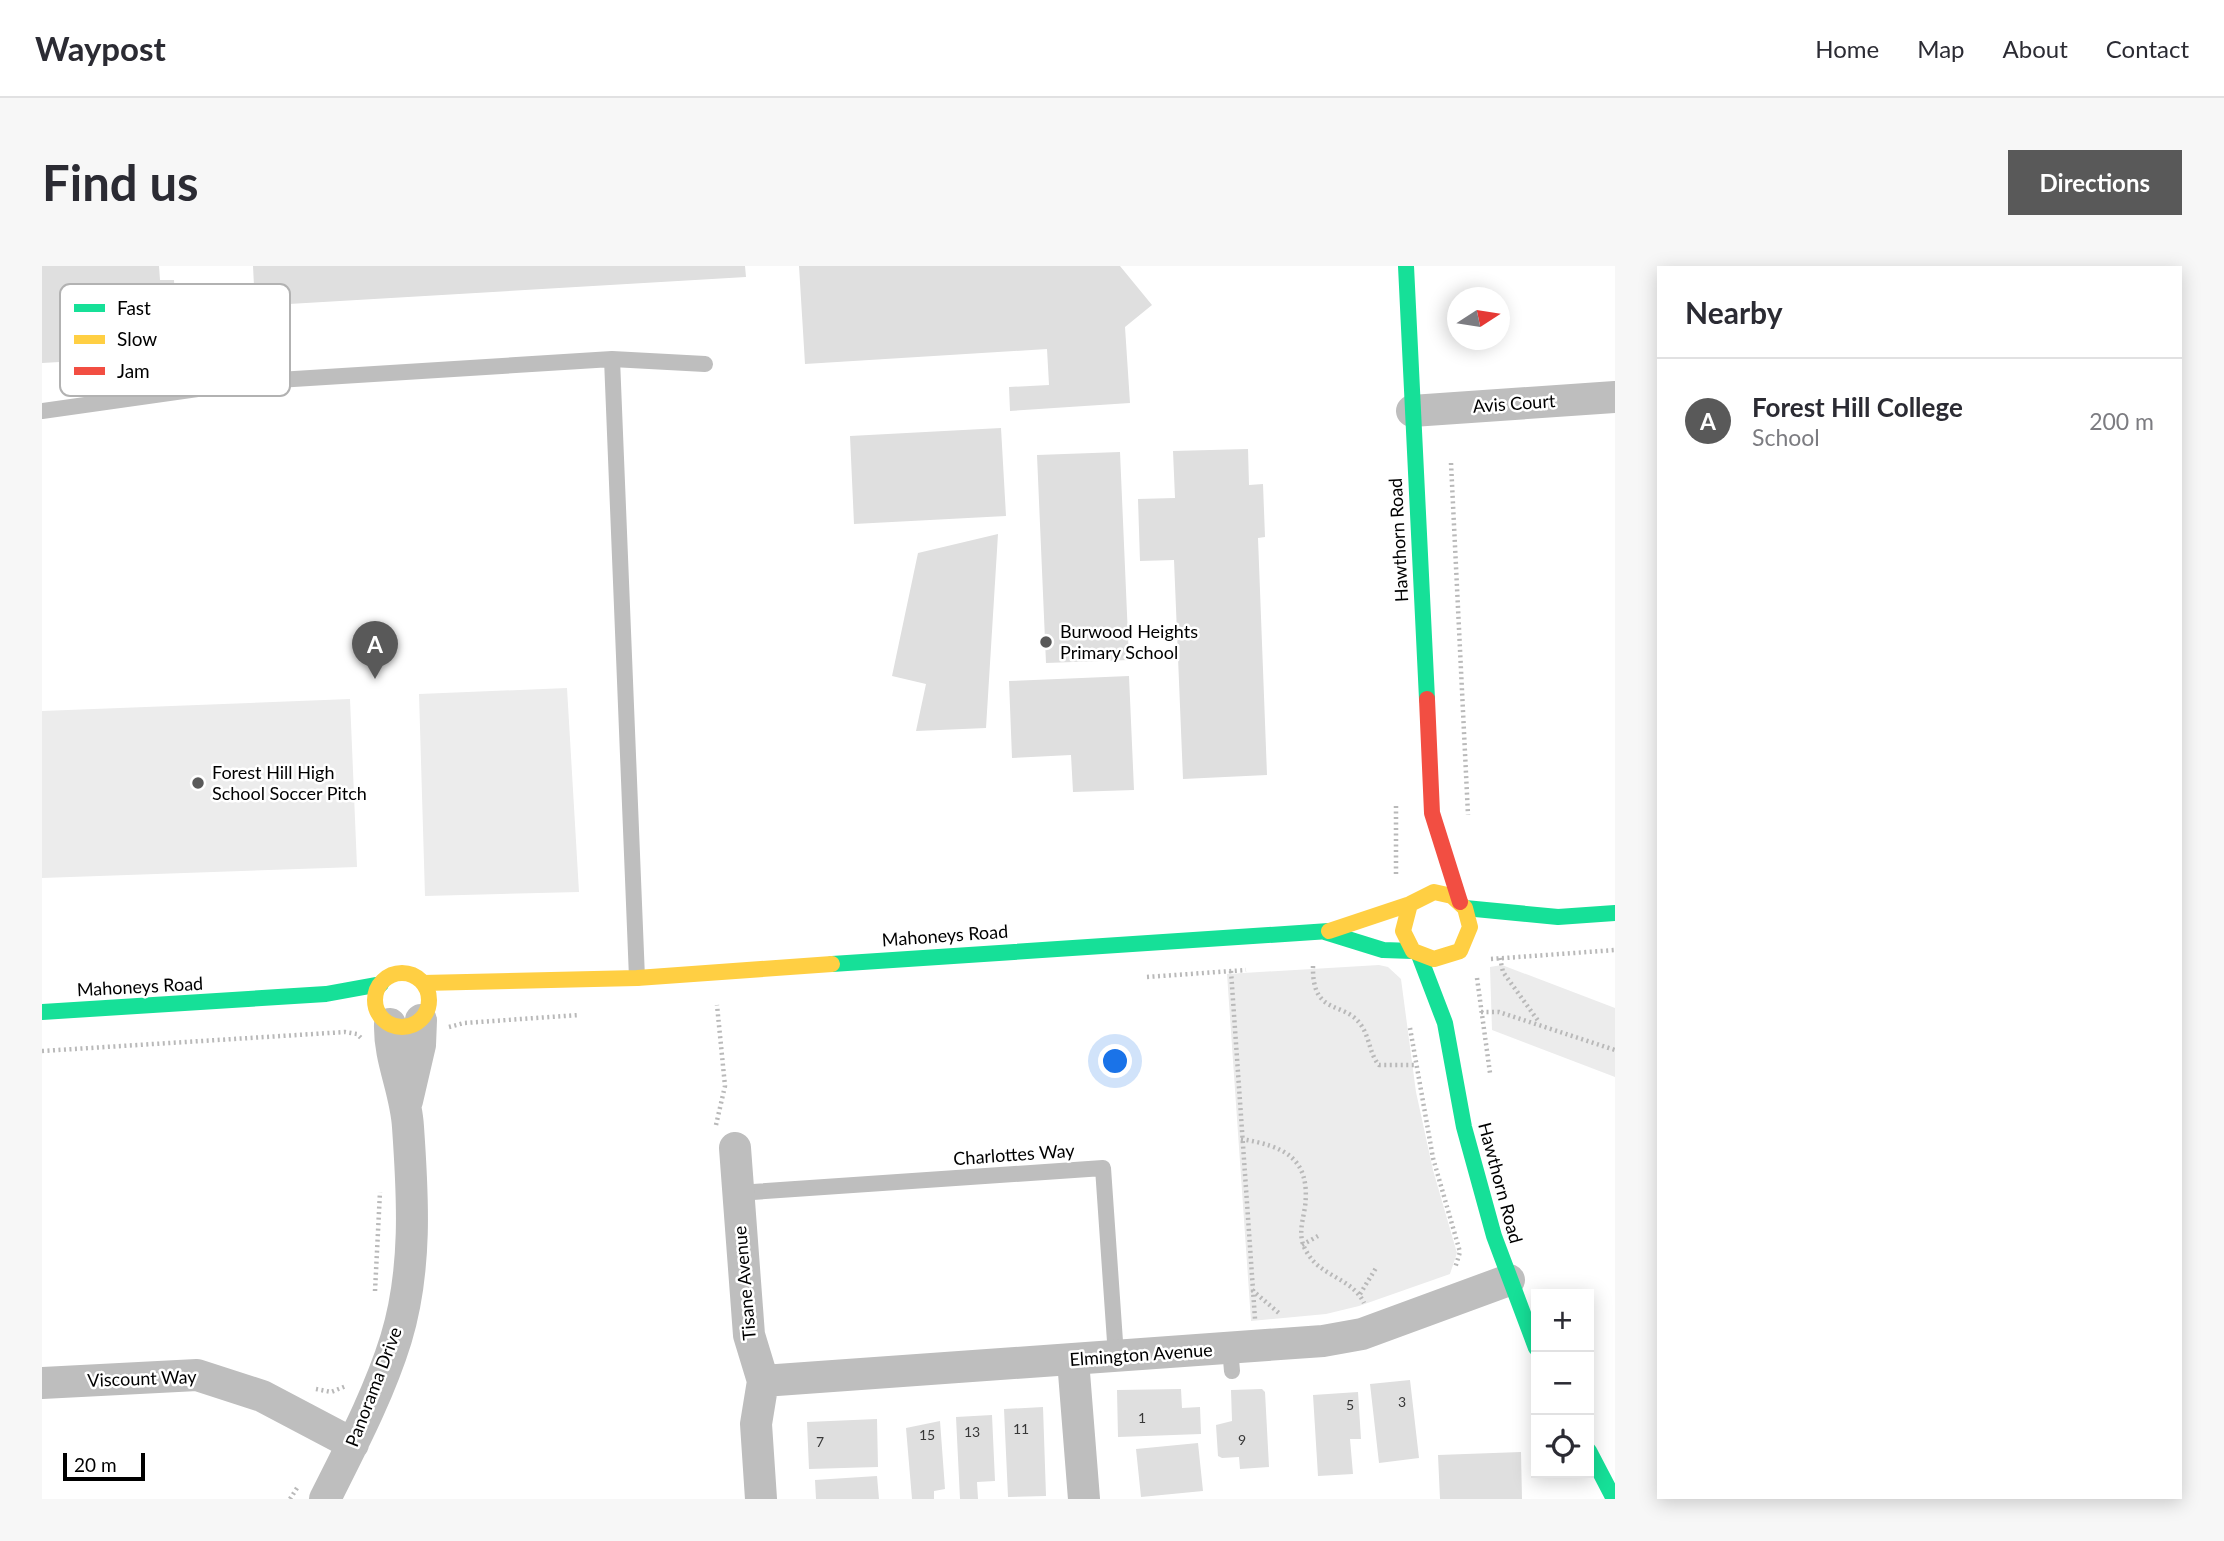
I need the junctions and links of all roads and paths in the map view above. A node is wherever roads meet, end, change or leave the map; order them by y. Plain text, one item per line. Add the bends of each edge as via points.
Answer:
1 (1406, 266) edge
2 (612, 359) junction
3 (705, 364) dead end
4 (290, 379) edge
5 (148, 396) edge
6 (1615, 397) edge
7 (42, 411) edge
8 (1412, 411) junction
9 (1450, 455) dead end
10 (1454, 516) junction
11 (1417, 520) junction
12 (1396, 797) dead end
13 (1432, 813) junction
14 (1469, 819) dead end
15 (1424, 848) dead end
16 (1418, 880) dead end
17 (1389, 882) dead end
18 (1413, 901) junction
19 (1463, 905) junction
20 (1615, 913) edge
21 (1558, 917) junction
22 (1512, 931) dead end
23 (1325, 932) junction
24 (1615, 950) edge
25 (1416, 953) junction
26 (1500, 958) junction
27 (1485, 961) dead end
28 (1312, 966) dead end
29 (1231, 971) dead end
30 (1478, 971) dead end
31 (637, 978) junction
32 (568, 982) junction
33 (423, 983) junction
34 (381, 984) junction
35 (1451, 989) dead end
36 (492, 999) dead end
37 (240, 1001) junction
38 (327, 1011) dead end
39 (42, 1012) edge
40 (1481, 1012) junction
41 (356, 1019) dead end
42 (404, 1022) junction
43 (1445, 1023) junction
44 (1541, 1025) junction
45 (1412, 1047) dead end
46 (1615, 1050) edge
47 (42, 1051) edge
48 (1415, 1065) junction
49 (1491, 1078) dead end
50 (1241, 1139) junction
51 (735, 1148) dead end
52 (379, 1179) dead end
53 (738, 1193) junction
54 (1318, 1236) dead end
55 (1303, 1245) junction
56 (1376, 1268) dead end
57 (1508, 1280) junction
58 (1251, 1290) junction
59 (1360, 1294) junction
60 (1462, 1298) junction
61 (372, 1302) dead end
62 (1366, 1307) dead end
63 (1288, 1321) dead end
64 (1255, 1323) dead end
65 (1531, 1336) edge
66 (1116, 1356) junction
67 (1073, 1360) junction
68 (352, 1376) dead end
69 (763, 1381) junction
70 (42, 1383) edge
71 (309, 1385) dead end
72 (353, 1444) junction
73 (1594, 1461) edge
74 (314, 1489) edge
75 (290, 1499) edge
76 (761, 1499) edge
77 (1084, 1499) edge
78 (1614, 1499) edge

1 - 8 main road, Hawthorn Road
2 - 3 lane
2 - 4 lane
2 - 31 lane
5 - 7 lane
6 - 8 street, Avis Court
8 - 11 main road, Hawthorn Road
9 - 10 path
10 - 11 path
10 - 14 path
11 - 13 main road, Hawthorn Road
12 - 17 path via 1397,873
13 - 15 main road, Hawthorn Road
13 - 19 main road, Hawthorn Road
16 - 18 main road
18 - 19 main road via 1434,892
18 - 23 main road, Mahoneys Road
18 - 25 main road via 1402,923 1403,934
19 - 21 main road
19 - 25 main road via 1470,927 1464,950 1440,960
20 - 21 main road
21 - 22 main road
23 - 25 main road, Mahoneys Road via 1383,950
23 - 31 main road, Mahoneys Road
24 - 26 path
25 - 43 main road, Hawthorn Road
26 - 27 path
26 - 44 path via 1513,989
28 - 48 path via 1316,990 1326,1003 1361,1026 1380,1065
29 - 50 path
30 - 40 path
31 - 32 main road, Mahoneys Road
32 - 33 main road, Mahoneys Road
32 - 36 main road, Mahoneys Road
33 - 34 main road via 401,973
33 - 42 main road via 429,998
34 - 37 main road, Mahoneys Road
34 - 42 main road via 377,1007
35 - 43 main road, Hawthorn Road
37 - 38 main road, Mahoneys Road
37 - 39 main road, Mahoneys Road
40 - 44 path via 1499,1012
40 - 49 path
41 - 42 main road
42 - 47 path via 357,1034
42 - 72 street, Panorama Drive via 419,1045 407,1102 412,1245 397,1338
43 - 57 main road, Hawthorn Road via 1473,1161
44 - 46 path
45 - 48 path
48 - 60 path via 1433,1158 1460,1252 1451,1277
50 - 55 path via 1285,1151 1301,1170
50 - 58 path
51 - 53 street, Tisane Avenue
52 - 61 path
53 - 66 lane, Charlottes Way via 1103,1168
53 - 69 street, Tisane Avenue via 749,1335
54 - 55 path
55 - 59 path via 1315,1263
56 - 59 path
57 - 60 street, Elmington Avenue
57 - 65 main road, Hawthorn Road
58 - 63 path
58 - 64 path
59 - 62 path
60 - 66 street, Elmington Avenue via 1342,1338 1231,1360
66 - 67 street, Elmington Avenue
67 - 69 street, Elmington Avenue
67 - 77 street
68 - 71 path via 344,1389 331,1392
69 - 76 street, Tisane Avenue via 757,1424
70 - 72 street, Viscount Way via 198,1375 262,1396
72 - 74 street, Panorama Drive
73 - 78 main road
74 - 75 path

